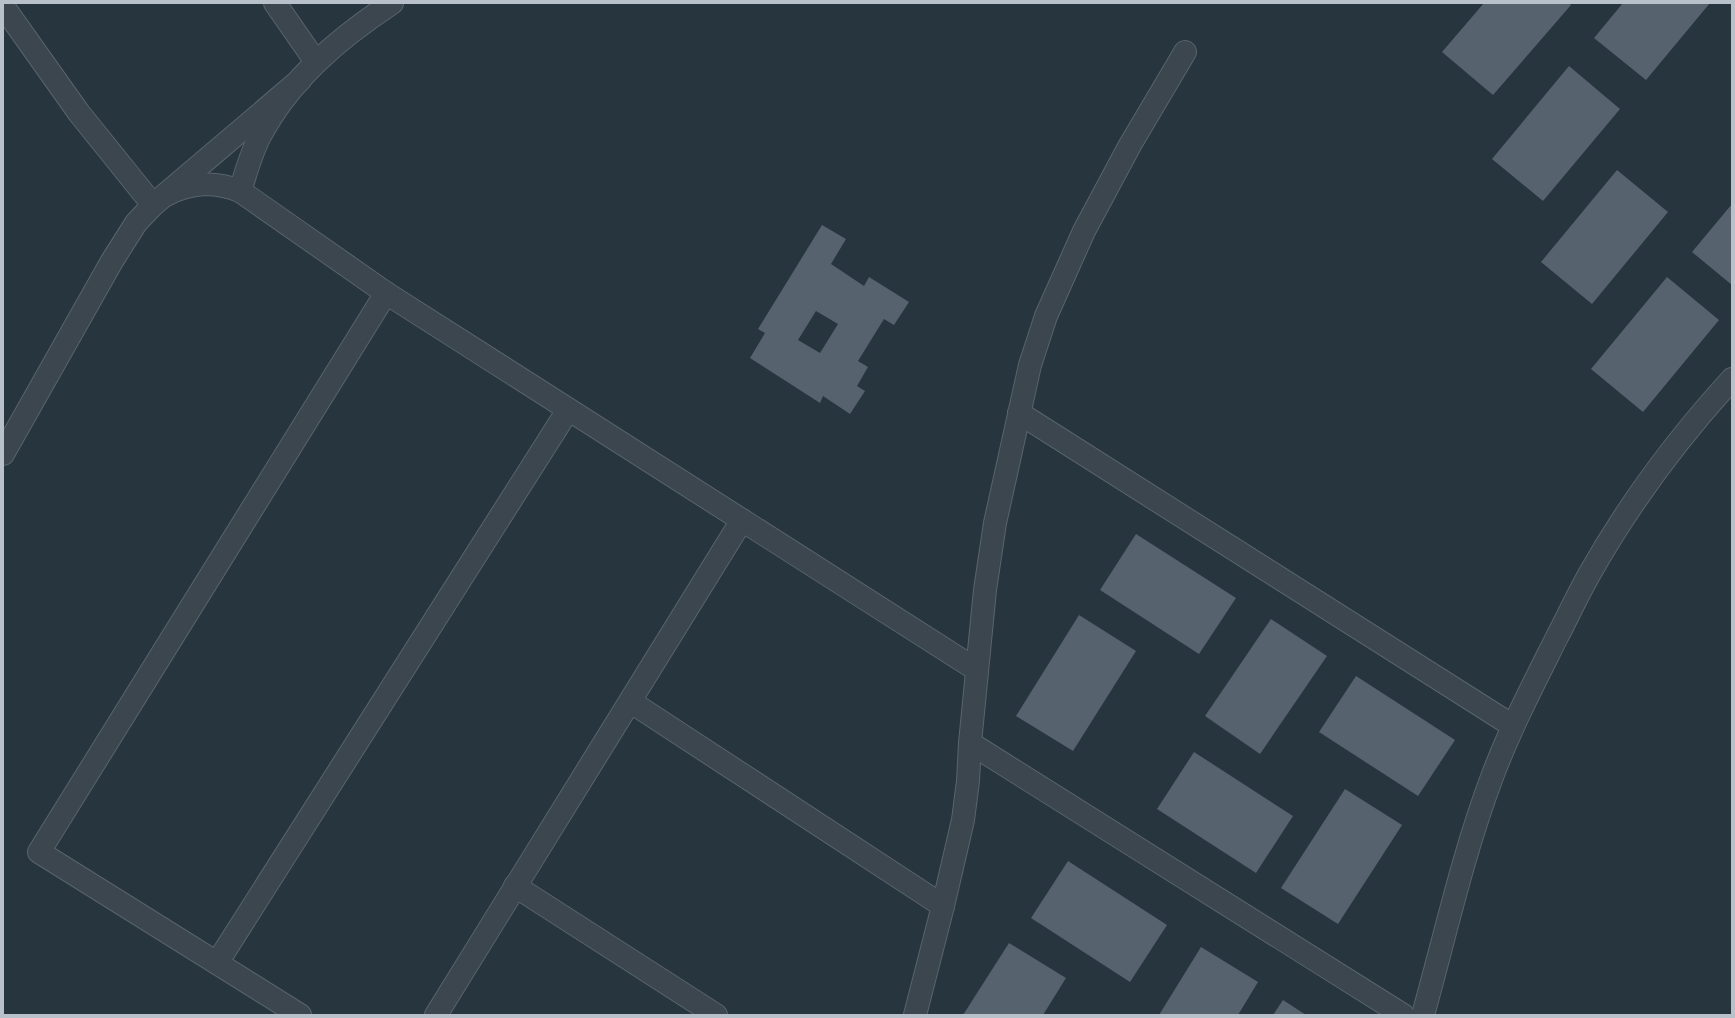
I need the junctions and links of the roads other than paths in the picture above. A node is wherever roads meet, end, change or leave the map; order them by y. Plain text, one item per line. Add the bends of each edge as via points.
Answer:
1 (275, 3) edge
2 (392, 3) edge
3 (7, 23) edge
4 (1185, 52) dead end
5 (316, 62) junction
6 (300, 80) junction
7 (240, 191) junction
8 (159, 200) junction
9 (386, 293) junction
10 (1732, 379) edge
11 (568, 410) junction
12 (1019, 413) junction
13 (3, 454) edge
14 (742, 520) junction
15 (977, 670) junction
16 (631, 702) junction
17 (1513, 726) junction
18 (970, 743) junction
19 (515, 886) junction
20 (944, 906) junction
21 (217, 963) junction
22 (300, 1015) edge
23 (436, 1015) edge
24 (716, 1015) edge
25 (915, 1015) edge
26 (1403, 1015) edge
27 (1423, 1015) edge

1 - 5 street
2 - 5 street via 345,36
3 - 8 street via 79,114
4 - 12 street via 1103,194 1064,273 1030,365
5 - 6 street
6 - 7 street via 260,136
6 - 8 street
7 - 8 street via 221,185 203,184 188,186
7 - 9 street
8 - 13 street via 136,223 112,261
9 - 11 street
9 - 21 street via 39,852
10 - 17 street via 1695,422 1625,516 1590,573
11 - 14 street
11 - 21 street
12 - 15 street via 993,538
12 - 17 street
14 - 15 street
14 - 16 street
15 - 18 street
16 - 19 street
16 - 20 street
17 - 27 street via 1492,778 1467,854
18 - 20 street via 963,820
18 - 26 street
19 - 23 street
19 - 24 street
20 - 25 street
21 - 22 street

